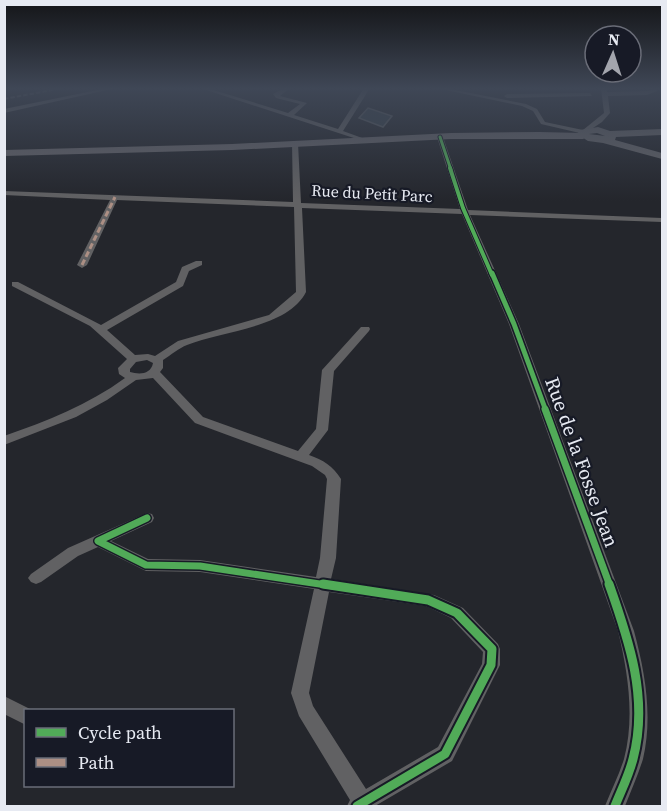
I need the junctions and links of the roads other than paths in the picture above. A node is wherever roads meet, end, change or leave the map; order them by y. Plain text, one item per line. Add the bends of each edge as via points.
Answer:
1 (319, 126) edge
2 (343, 126) edge
3 (555, 126) edge
4 (594, 126) edge
5 (600, 126) edge
6 (329, 129) junction
7 (340, 131) junction
8 (663, 132) edge
9 (584, 133) junction
10 (607, 135) junction
11 (440, 137) junction
12 (362, 139) junction
13 (329, 141) junction
14 (294, 143) junction
15 (4, 153) edge
16 (663, 156) edge
17 (4, 193) edge
18 (115, 197) junction
19 (298, 204) junction
20 (464, 212) junction
21 (663, 220) edge
22 (199, 263) dead end
23 (82, 265) dead end
24 (15, 284) dead end
25 (101, 329) junction
26 (365, 329) dead end
27 (133, 359) junction
28 (155, 366) junction
29 (133, 377) junction
30 (4, 441) edge
31 (300, 457) junction
32 (147, 518) dead end
33 (98, 541) junction
34 (36, 578) dead end
35 (323, 583) junction
36 (4, 704) edge
37 (24, 715) edge
38 (362, 805) edge
39 (615, 807) edge

1 - 6 street
2 - 7 street
3 - 9 street
4 - 9 street
5 - 10 street
6 - 7 street
6 - 13 street via 334,134
7 - 12 street
8 - 10 main road
9 - 10 main road via 592,139
9 - 11 main road
10 - 16 main road
11 - 12 main road
11 - 20 street, Rue de la Fosse Jean
12 - 13 main road
13 - 14 main road
14 - 15 main road
14 - 19 street
17 - 18 street, Rue du Petit Parc
18 - 19 street, Rue du Petit Parc
18 - 23 street
19 - 20 street, Rue du Petit Parc
19 - 28 street via 302,278 299,297 273,317 182,344
20 - 21 street, Rue du Petit Parc
20 - 39 street, Rue de la Fosse Jean via 514,324 634,662 638,687 634,756
22 - 25 street via 185,269 180,284
24 - 25 street
25 - 27 street
26 - 31 street via 328,370 322,430
27 - 28 street via 148,357
27 - 29 street via 124,368
28 - 29 street via 145,377
28 - 31 street via 200,420
29 - 30 street via 78,412
31 - 35 street via 325,468 334,479
32 - 33 street
33 - 34 street via 73,552
33 - 35 street via 146,565 200,566
35 - 38 street via 301,681 301,702
35 - 38 street via 428,600 457,613 492,649 491,665 445,754
36 - 37 street

